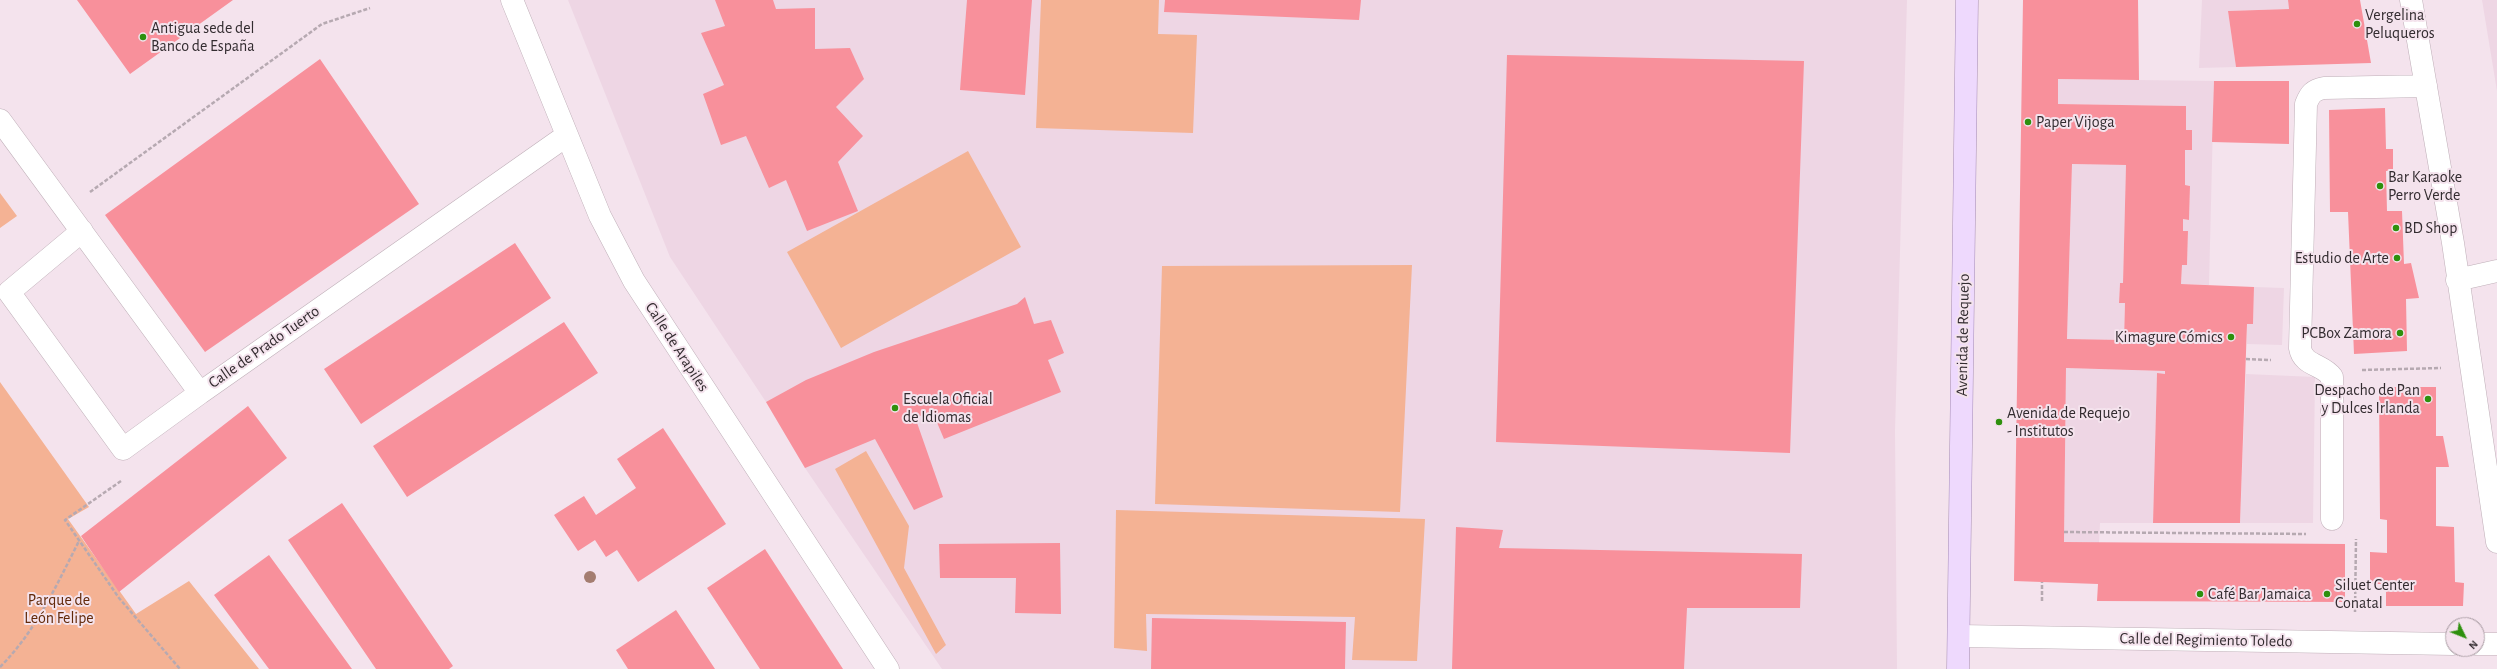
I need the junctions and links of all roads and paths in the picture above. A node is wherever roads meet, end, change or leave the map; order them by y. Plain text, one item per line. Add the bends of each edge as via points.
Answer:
1 (512, 0) edge
2 (1967, 0) edge
3 (2410, 0) edge
4 (370, 8) dead end
5 (2426, 86) junction
6 (0, 120) edge
7 (566, 136) junction
8 (66, 210) junction
9 (82, 231) junction
10 (2497, 271) edge
11 (2458, 280) junction
12 (2471, 367) junction
13 (2325, 369) junction
14 (200, 393) junction
15 (123, 449) junction
16 (2332, 519) dead end
17 (2064, 532) dead end
18 (2307, 534) dead end
19 (2356, 534) dead end
20 (79, 541) junction
21 (2497, 542) edge
22 (2042, 582) dead end
23 (2042, 602) dead end
24 (1959, 636) junction
25 (2355, 643) junction
26 (2445, 644) edge
27 (2485, 644) edge
28 (2497, 644) edge
29 (0, 667) edge
30 (180, 669) edge
31 (888, 669) edge
32 (1958, 669) edge

1 - 7 street, Calle de Arapiles
2 - 24 main road, Avenida de Requejo
3 - 5 street
4 - 8 path via 322,24
5 - 11 street
5 - 13 street via 2324,88 2310,94 2306,104 2300,348 2306,361
6 - 8 street, Calle de Prado Tuerto
7 - 14 street, Calle de Prado Tuerto
7 - 31 street, Calle de Arapiles via 600,216 634,281
8 - 9 street, Calle de Prado Tuerto
9 - 14 street, Calle de Prado Tuerto
9 - 15 street via 9,292
10 - 11 street
11 - 12 street
12 - 13 path
12 - 21 street
13 - 16 street via 2333,382
14 - 15 street
15 - 20 path via 136,470 64,520
17 - 18 path
19 - 25 path
20 - 29 path via 40,618
20 - 30 path via 120,598
22 - 23 path
24 - 25 street, Calle del Regimiento Toledo
24 - 32 main road, Avenida de Requejo
25 - 26 street, Calle del Regimiento Toledo
27 - 28 street

